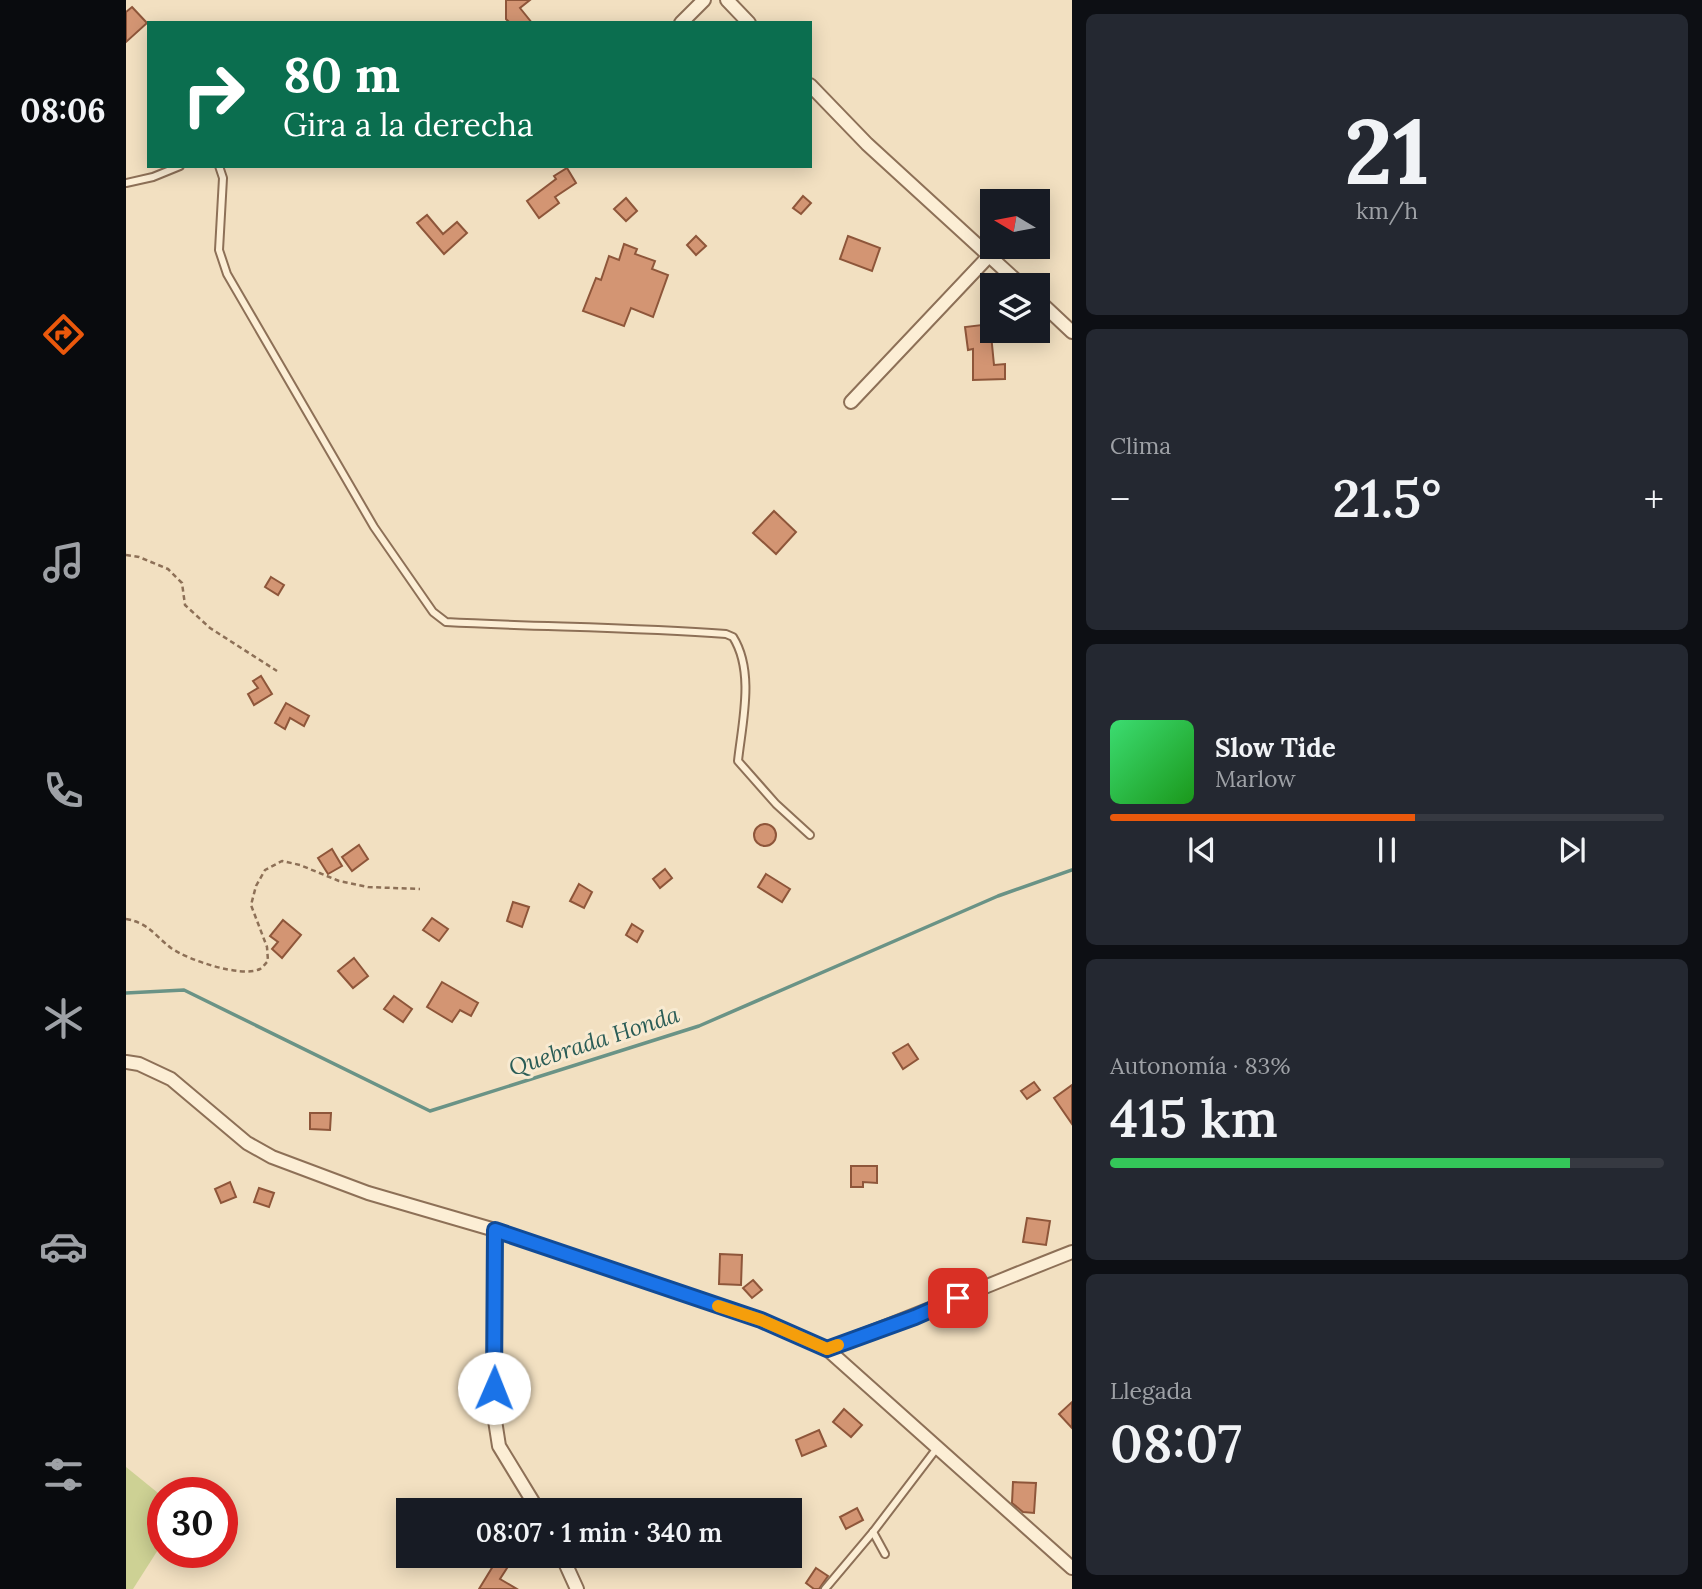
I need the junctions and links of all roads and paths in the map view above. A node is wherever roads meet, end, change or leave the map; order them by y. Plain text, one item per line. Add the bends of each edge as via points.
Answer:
1 (704, 0) edge
2 (727, 0) edge
3 (683, 21) edge
4 (747, 21) edge
5 (812, 87) edge
6 (175, 168) edge
7 (220, 168) edge
8 (126, 183) edge
9 (980, 248) edge
10 (986, 259) edge
11 (992, 259) edge
12 (1008, 273) edge
13 (1050, 311) edge
14 (1072, 332) edge
15 (851, 402) dead end
16 (126, 555) edge
17 (277, 671) dead end
18 (810, 835) dead end
19 (420, 889) dead end
20 (126, 919) edge
21 (126, 1062) edge
22 (495, 1230) junction
23 (1072, 1252) edge
24 (827, 1349) junction
25 (937, 1448) junction
26 (531, 1498) edge
27 (873, 1532) junction
28 (885, 1554) dead end
29 (567, 1568) edge
30 (1072, 1568) edge
31 (577, 1589) edge
32 (825, 1589) edge

1 - 3 street
2 - 4 street
5 - 9 street
6 - 8 lane
7 - 18 lane via 219,250 227,274 374,527 433,612 446,622 642,628 733,637 741,658 746,702 738,761
10 - 15 street
11 - 12 street
13 - 14 street
16 - 17 path via 168,569 182,583 185,605 210,628
19 - 20 path via 368,887 282,861 265,870 251,905 268,961 259,969 242,971 191,958 140,922
21 - 22 street via 171,1079 247,1143 272,1157 368,1193
22 - 24 street via 761,1320
22 - 26 street via 494,1414 499,1446
23 - 24 street
24 - 25 street
25 - 27 lane
25 - 30 street
27 - 28 lane
27 - 32 lane
29 - 31 street

